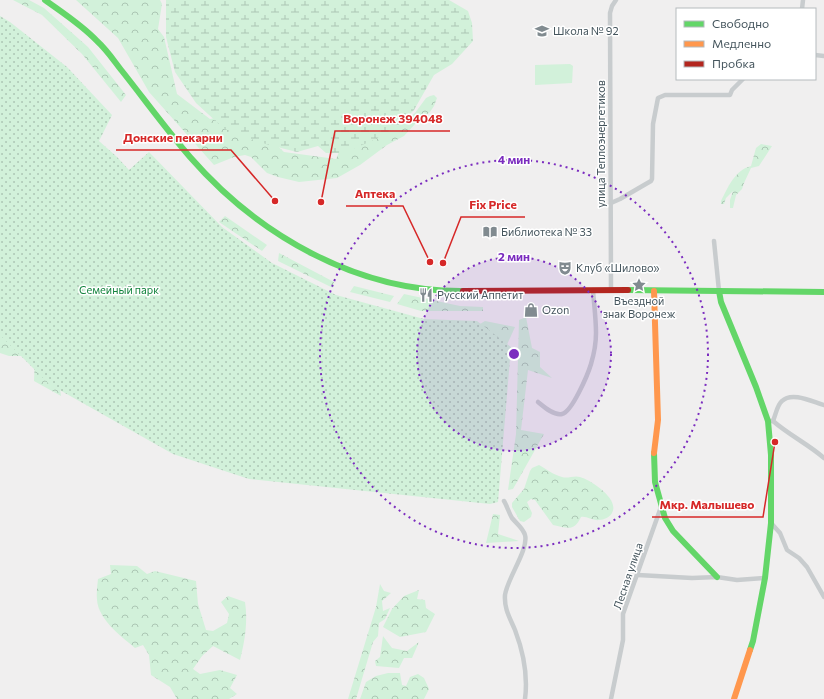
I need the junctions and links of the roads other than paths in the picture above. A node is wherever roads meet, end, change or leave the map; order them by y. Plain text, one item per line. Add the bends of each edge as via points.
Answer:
1 (45, 0) edge
2 (616, 0) edge
3 (742, 80) edge
4 (611, 203) junction
5 (714, 241) dead end
6 (593, 290) junction
7 (611, 290) junction
8 (654, 291) junction
9 (719, 291) junction
10 (824, 292) edge
11 (538, 402) dead end
12 (824, 405) edge
13 (771, 421) junction
14 (824, 458) edge
15 (504, 501) dead end
16 (661, 507) junction
17 (770, 523) junction
18 (638, 575) junction
19 (717, 577) junction
20 (765, 578) junction
21 (824, 597) edge
22 (525, 699) edge
23 (611, 699) edge
24 (734, 699) edge

1 - 6 street via 103,47 200,168 228,196 266,226 304,250 366,274 425,289
2 - 4 street, улица Теплоэнергетиков via 610,13
3 - 4 street via 730,95 665,95 658,98 653,124 652,179
4 - 7 street, улица Теплоэнергетиков
5 - 9 street
6 - 7 street
6 - 11 street via 595,350 575,401 561,414
7 - 8 street
8 - 9 street
8 - 16 street via 658,420 654,453 655,482
9 - 10 street
9 - 13 street via 721,302
12 - 13 street via 790,397 782,401
13 - 14 street
13 - 17 street
15 - 22 street via 525,535 518,564 505,595 505,608 515,630 522,656 527,685
16 - 18 street, Лесная улица
16 - 19 street via 673,531
17 - 20 street
17 - 21 street via 780,532 787,550 807,567
18 - 19 street
18 - 23 street, Лесная улица via 624,614 623,640
19 - 20 street via 737,580
20 - 24 street via 753,641

